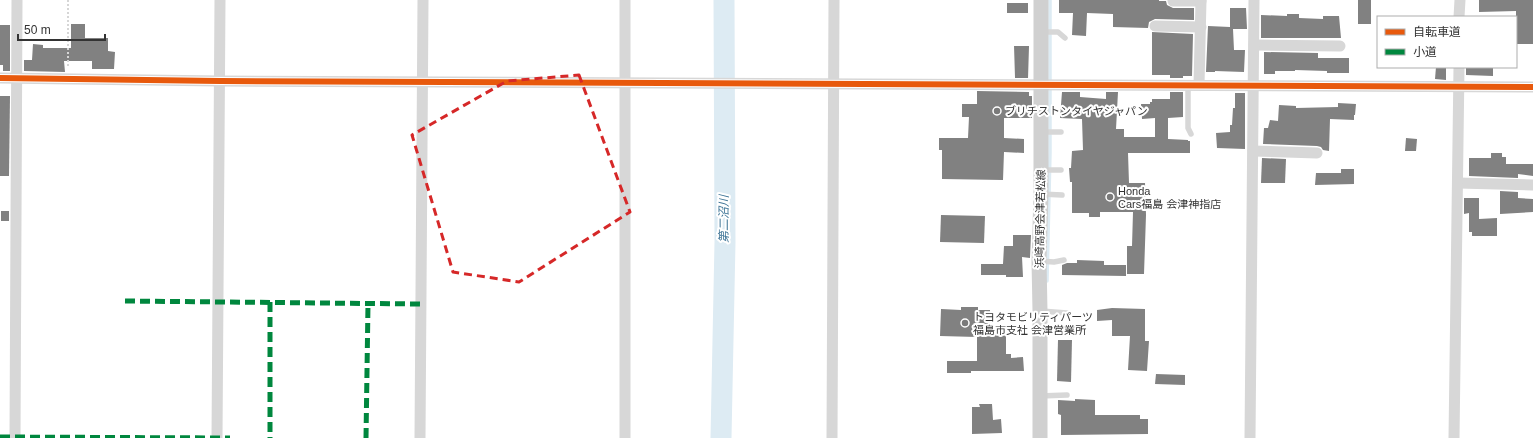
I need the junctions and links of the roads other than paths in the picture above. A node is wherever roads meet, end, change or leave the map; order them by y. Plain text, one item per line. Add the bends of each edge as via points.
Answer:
1 (17, 0) edge
2 (220, 0) edge
3 (423, 0) edge
4 (625, 0) edge
5 (834, 0) edge
6 (1041, 0) edge
7 (1173, 0) edge
8 (1201, 0) edge
9 (1254, 0) edge
10 (1460, 0) edge
11 (1460, 16) edge
12 (1155, 26) dead end
13 (1201, 27) junction
14 (1041, 32) junction
15 (1065, 38) dead end
16 (1254, 45) junction
17 (1340, 46) dead end
18 (1459, 68) edge
19 (0, 78) edge
20 (17, 78) junction
21 (220, 81) junction
22 (423, 81) junction
23 (625, 82) junction
24 (834, 83) junction
25 (1043, 84) junction
26 (1194, 85) junction
27 (1254, 85) junction
28 (1459, 86) junction
29 (1533, 87) edge
30 (1041, 132) junction
31 (1059, 132) dead end
32 (1191, 134) dead end
33 (1253, 151) junction
34 (1317, 152) dead end
35 (1047, 170) junction
36 (1061, 170) dead end
37 (1458, 183) junction
38 (1532, 185) edge
39 (1047, 194) junction
40 (1062, 195) dead end
41 (1064, 260) dead end
42 (1039, 261) junction
43 (1048, 311) junction
44 (1067, 313) dead end
45 (1067, 395) dead end
46 (1040, 396) junction
47 (15, 438) edge
48 (217, 438) edge
49 (420, 438) edge
50 (625, 438) edge
51 (832, 438) edge
52 (1040, 438) edge
53 (1250, 438) edge
54 (1454, 438) edge

1 - 20 street
2 - 21 street
3 - 22 street
4 - 23 street
5 - 24 street
6 - 14 main road, 浜崎高野会津若松線
7 - 8 street
8 - 13 street
9 - 16 street
10 - 11 street
12 - 13 street
13 - 26 street
14 - 15 lane via 1058,32
14 - 25 main road, 浜崎高野会津若松線
16 - 17 street
16 - 27 street
18 - 28 street
19 - 20 street
20 - 21 street
20 - 47 street
21 - 22 street
21 - 48 street
22 - 23 street
22 - 49 street
23 - 24 street
23 - 50 street
24 - 25 street
24 - 51 street
25 - 26 street
25 - 30 main road, 浜崎高野会津若松線
26 - 27 street
26 - 32 lane via 1188,128
27 - 28 street
27 - 33 street
28 - 29 street
28 - 37 street
30 - 31 lane
30 - 35 main road, 浜崎高野会津若松線
33 - 34 street
33 - 53 street
35 - 36 lane
35 - 39 main road, 浜崎高野会津若松線
37 - 38 street
37 - 54 street
39 - 40 lane
39 - 42 main road, 浜崎高野会津若松線
41 - 42 lane
42 - 43 main road, 浜崎高野会津若松線
43 - 44 lane
43 - 46 main road, 浜崎高野会津若松線
45 - 46 lane
46 - 52 main road, 浜崎高野会津若松線

